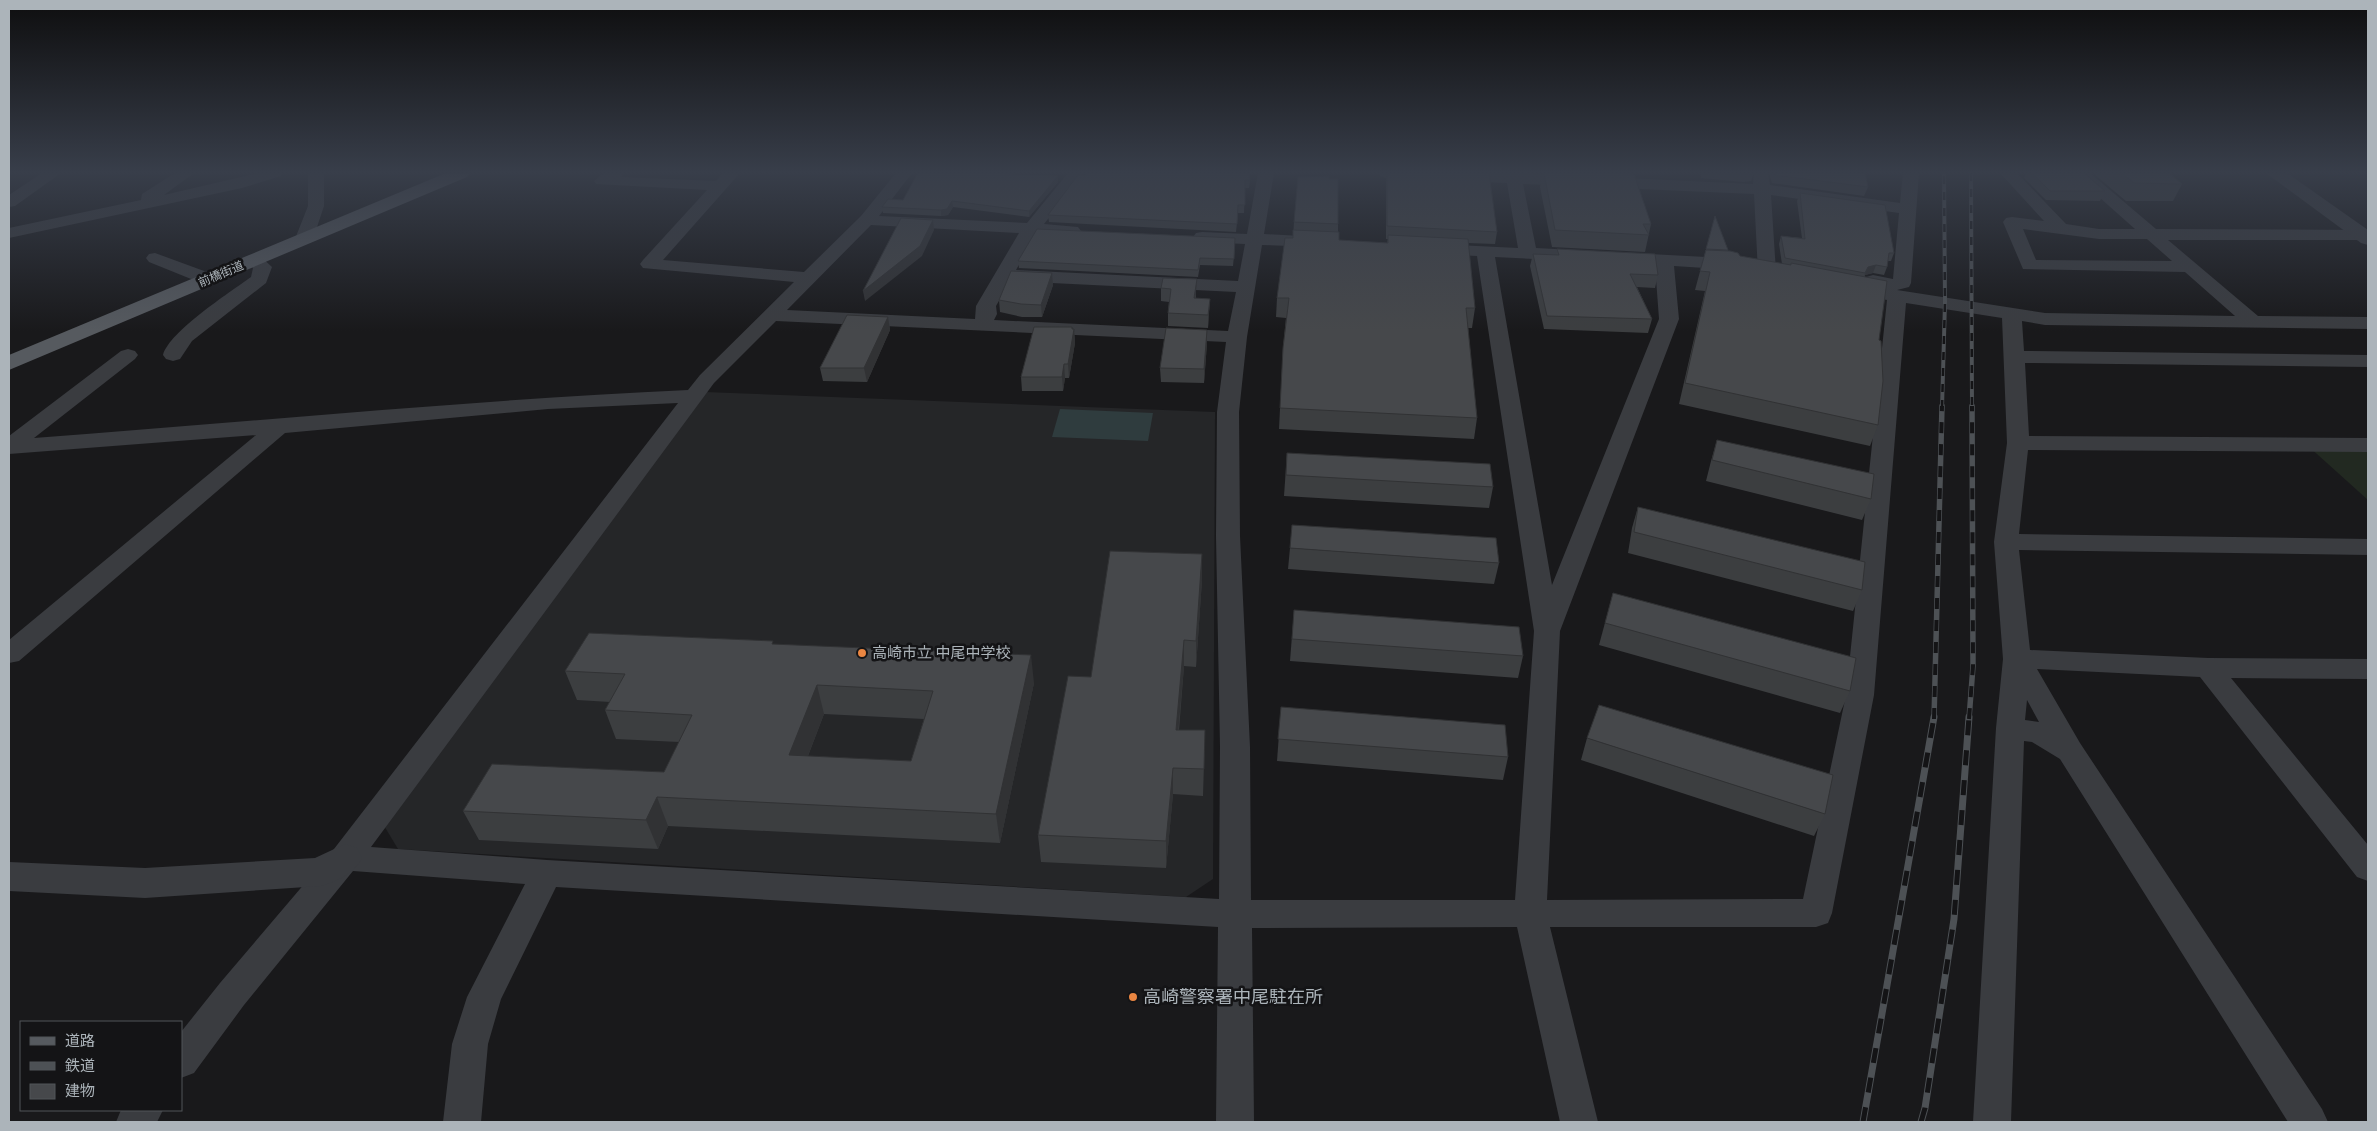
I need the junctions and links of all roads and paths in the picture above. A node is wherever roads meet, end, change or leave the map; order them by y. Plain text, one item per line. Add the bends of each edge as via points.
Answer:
1 (42, 226) edge
2 (309, 226) edge
3 (335, 226) edge
4 (683, 226) edge
5 (861, 226) edge
6 (973, 226) edge
7 (1035, 226) edge
8 (1257, 226) edge
9 (1523, 226) edge
10 (1765, 226) edge
11 (1907, 226) edge
12 (2013, 226) edge
13 (2038, 226) edge
14 (2058, 226) edge
15 (2141, 226) edge
16 (2351, 226) edge
17 (1032, 229) junction
18 (2061, 229) junction
19 (1090, 231) edge
20 (9, 233) edge
21 (2152, 235) junction
22 (1187, 236) edge
23 (2366, 236) edge
24 (304, 239) junction
25 (1255, 239) junction
26 (1341, 244) edge
27 (1418, 248) edge
28 (1485, 251) junction
29 (1528, 252) junction
30 (155, 258) dead end
31 (254, 260) junction
32 (1664, 260) junction
33 (1767, 267) junction
34 (2189, 267) junction
35 (1786, 270) edge
36 (1003, 275) junction
37 (810, 278) junction
38 (208, 279) junction
39 (1246, 287) junction
40 (1897, 296) junction
41 (2012, 314) junction
42 (773, 315) junction
43 (2254, 322) junction
44 (2334, 322) junction
45 (2368, 323) edge
46 (983, 324) junction
47 (1237, 337) junction
48 (2368, 351) edge
49 (128, 355) dead end
50 (174, 355) dead end
51 (2014, 357) junction
52 (2368, 361) edge
53 (9, 363) edge
54 (696, 396) junction
55 (279, 427) junction
56 (2018, 443) junction
57 (2368, 445) edge
58 (9, 447) edge
59 (2006, 542) junction
60 (2368, 547) edge
61 (1547, 631) junction
62 (9, 654) edge
63 (2017, 659) junction
64 (2208, 668) junction
65 (2368, 669) edge
66 (2010, 728) junction
67 (2070, 751) junction
68 (345, 858) junction
69 (2368, 868) edge
70 (546, 873) junction
71 (9, 876) edge
72 (1530, 913) junction
73 (1235, 914) junction
74 (182, 1060) edge
75 (143, 1111) edge
76 (135, 1122) edge
77 (462, 1122) edge
78 (1234, 1122) edge
79 (1578, 1122) edge
80 (1992, 1122) edge
81 (2310, 1122) edge

1 - 20 street
2 - 24 street
3 - 24 main road, 前橋街道
4 - 37 street via 649,264
5 - 37 street
6 - 17 street
7 - 17 street
8 - 25 street
9 - 29 street
10 - 33 street
11 - 40 street via 1902,284 1858,283
12 - 34 street via 2029,265
13 - 18 street
14 - 18 street
15 - 21 street
16 - 23 street
17 - 19 street
17 - 36 street
18 - 21 street
21 - 23 street
21 - 34 street
22 - 25 street
24 - 31 main road, 前橋街道
25 - 26 street
25 - 39 street
27 - 28 street
28 - 29 street
28 - 61 street
29 - 32 street
30 - 38 street
31 - 38 main road, 前橋街道
31 - 50 street via 263,267 259,279 185,337 175,348
32 - 33 street
32 - 61 street via 1669,319
33 - 35 street
34 - 43 street
36 - 39 street
36 - 46 street via 986,306
37 - 42 street
38 - 53 main road, 前橋街道
39 - 47 street
40 - 41 street
40 - 72 street via 1860,695 1816,913
41 - 43 street via 2045,319
41 - 51 street
42 - 46 street
42 - 54 street via 708,379
43 - 44 street
44 - 45 street
44 - 48 street
46 - 47 street
47 - 73 street via 1228,412
49 - 58 street
51 - 52 street
51 - 56 street
54 - 55 street via 548,402
54 - 68 street
55 - 58 street
55 - 62 street
56 - 57 street
56 - 59 street
59 - 60 street
59 - 63 street
61 - 72 street
63 - 64 street
63 - 66 street
63 - 67 street
64 - 65 street
64 - 69 street
66 - 67 street via 2039,733
66 - 80 street
67 - 81 street
68 - 70 street
68 - 71 street via 321,872 145,883
68 - 74 street
70 - 73 street
70 - 77 street via 484,996 470,1044
72 - 73 street
72 - 79 street
73 - 78 street
75 - 76 street

